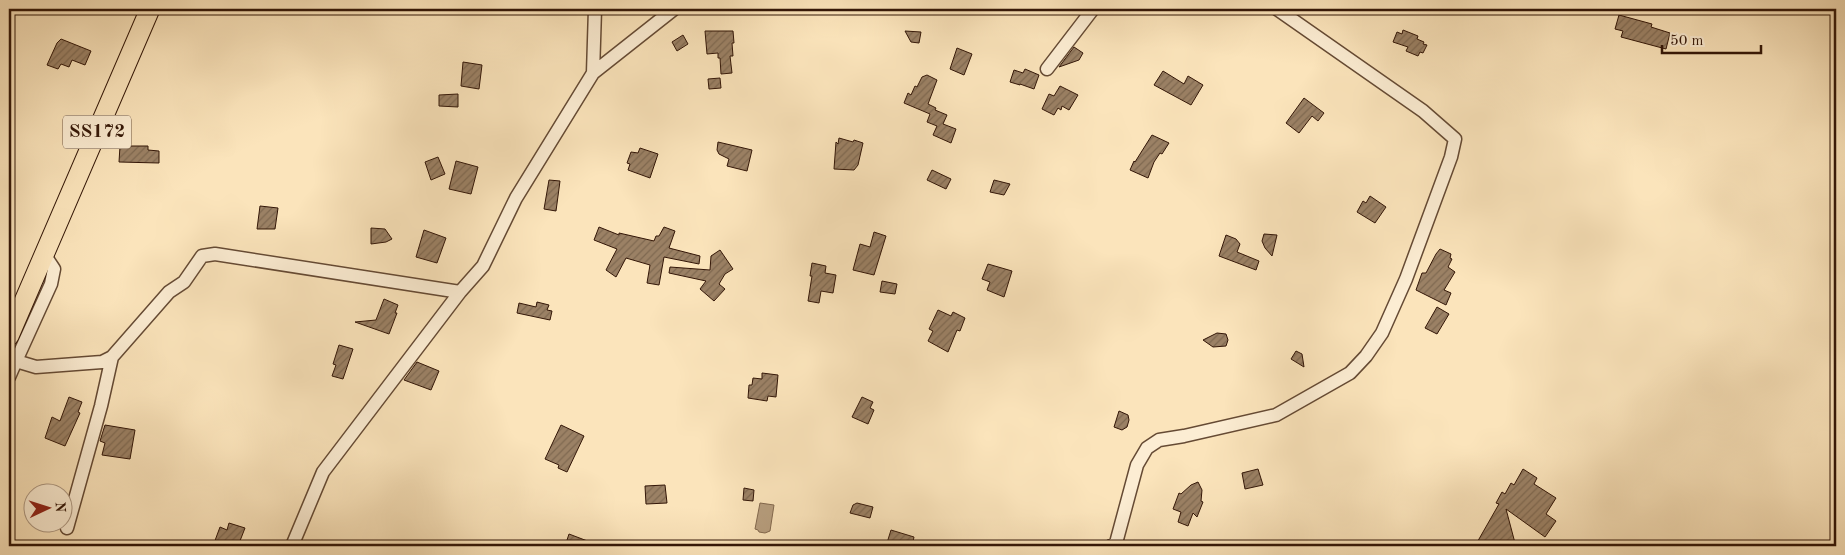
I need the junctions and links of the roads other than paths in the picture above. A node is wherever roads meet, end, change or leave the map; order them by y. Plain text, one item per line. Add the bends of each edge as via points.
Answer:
1 (150, 9) edge
2 (594, 9) edge
3 (674, 9) edge
4 (1093, 9) edge
5 (1277, 9) edge
6 (1047, 69) dead end
7 (593, 72) junction
8 (44, 254) junction
9 (460, 292) junction
10 (9, 336) edge
11 (112, 357) junction
12 (16, 361) junction
13 (9, 377) edge
14 (72, 510) edge
15 (292, 546) edge
16 (1112, 546) edge

1 - 8 main road, SS172
2 - 7 street
3 - 7 street
4 - 6 street
5 - 16 street via 1423,111 1456,139 1451,158 1406,279 1382,333 1366,356 1350,373 1276,415 1159,440 1147,448 1137,465 1116,543
7 - 9 street via 516,198 483,266
8 - 10 main road, SS172
8 - 12 street via 54,269 51,284
9 - 11 street via 215,254 202,256 184,282 169,292
9 - 15 street via 323,472
11 - 12 street via 102,362 36,367
11 - 14 street
12 - 13 street

